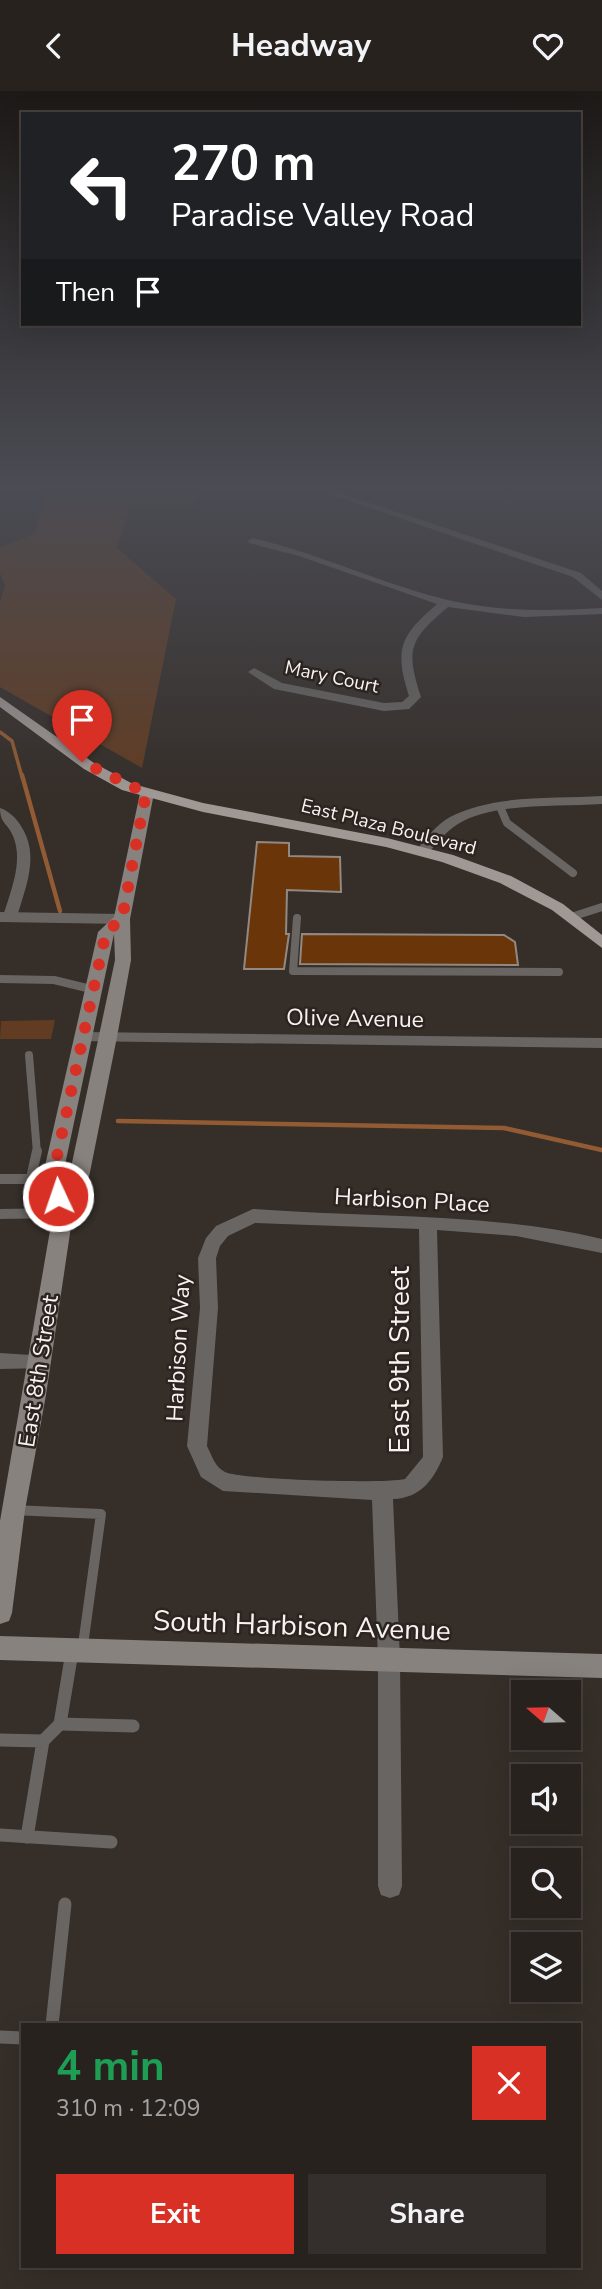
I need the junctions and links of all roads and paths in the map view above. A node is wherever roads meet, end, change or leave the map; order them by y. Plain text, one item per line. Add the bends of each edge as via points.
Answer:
1 (413, 592) edge
2 (445, 603) junction
3 (602, 611) edge
4 (254, 672) dead end
5 (0, 701) edge
6 (146, 793) junction
7 (602, 800) edge
8 (501, 809) junction
9 (0, 812) edge
10 (422, 852) junction
11 (573, 873) dead end
12 (602, 907) edge
13 (5, 917) edge
14 (297, 918) dead end
15 (570, 918) junction
16 (122, 919) junction
17 (602, 943) edge
18 (559, 972) dead end
19 (0, 979) edge
20 (95, 990) junction
21 (83, 1037) junction
22 (108, 1037) junction
23 (602, 1043) edge
24 (29, 1055) dead end
25 (31, 1178) junction
26 (0, 1179) edge
27 (52, 1179) junction
28 (63, 1213) junction
29 (0, 1214) edge
30 (428, 1222) junction
31 (222, 1231) joint
32 (602, 1246) edge
33 (0, 1361) edge
34 (40, 1362) junction
35 (208, 1471) joint
36 (382, 1492) junction
37 (13, 1510) junction
38 (0, 1613) edge
39 (0, 1648) edge
40 (77, 1650) junction
41 (389, 1659) junction
42 (602, 1666) edge
43 (60, 1724) junction
44 (132, 1726) dead end
45 (0, 1740) edge
46 (43, 1741) junction
47 (0, 1835) edge
48 (27, 1837) junction
49 (111, 1842) dead end
50 (390, 1887) dead end
51 (65, 1904) dead end
52 (52, 2023) edge
53 (0, 2037) edge
54 (21, 2038) edge

1 - 2 street
2 - 3 street via 522,615
2 - 4 street, Mary Court via 413,630 406,642 404,666 415,697 405,706 384,707 278,686
5 - 6 main road, East Plaza Boulevard via 82,762
6 - 10 main road, East Plaza Boulevard
6 - 16 main road, East 8th Street
7 - 8 street
8 - 10 street via 458,818
8 - 11 lane via 507,823
9 - 13 street via 21,834 26,852
10 - 15 main road, East Plaza Boulevard via 498,877
12 - 15 lane
13 - 16 street
14 - 18 lane via 293,971
15 - 17 main road, East Plaza Boulevard
16 - 20 main road, East 8th Street via 106,932
16 - 22 main road, East 8th Street via 123,960
19 - 20 lane via 54,980
20 - 21 main road, East 8th Street
21 - 22 street, Olive Avenue
21 - 27 main road, East 8th Street
22 - 23 street, Olive Avenue
22 - 28 main road, East 8th Street via 79,1177
24 - 25 lane via 37,1151
25 - 26 lane
25 - 27 lane
27 - 28 main road, East 8th Street
28 - 29 lane
28 - 34 main road, East 8th Street
30 - 31 street, Harbison Place via 253,1216
30 - 32 street, Harbison Place via 559,1233
30 - 36 street, East 9th Street via 433,1457 428,1470 410,1487
31 - 35 street, Harbison Way via 207,1258 209,1308 197,1446
33 - 34 street
34 - 37 main road, East 8th Street
35 - 36 street, East 9th Street via 223,1482
36 - 41 street
37 - 38 main road, East 8th Street
37 - 40 lane via 101,1514
39 - 40 main road, South Harbison Avenue
40 - 41 main road, South Harbison Avenue
40 - 43 lane
41 - 42 main road, South Harbison Avenue
41 - 50 street
43 - 44 lane
43 - 46 lane
45 - 46 lane
46 - 48 lane
47 - 48 lane
48 - 49 lane
51 - 52 lane
53 - 54 lane

